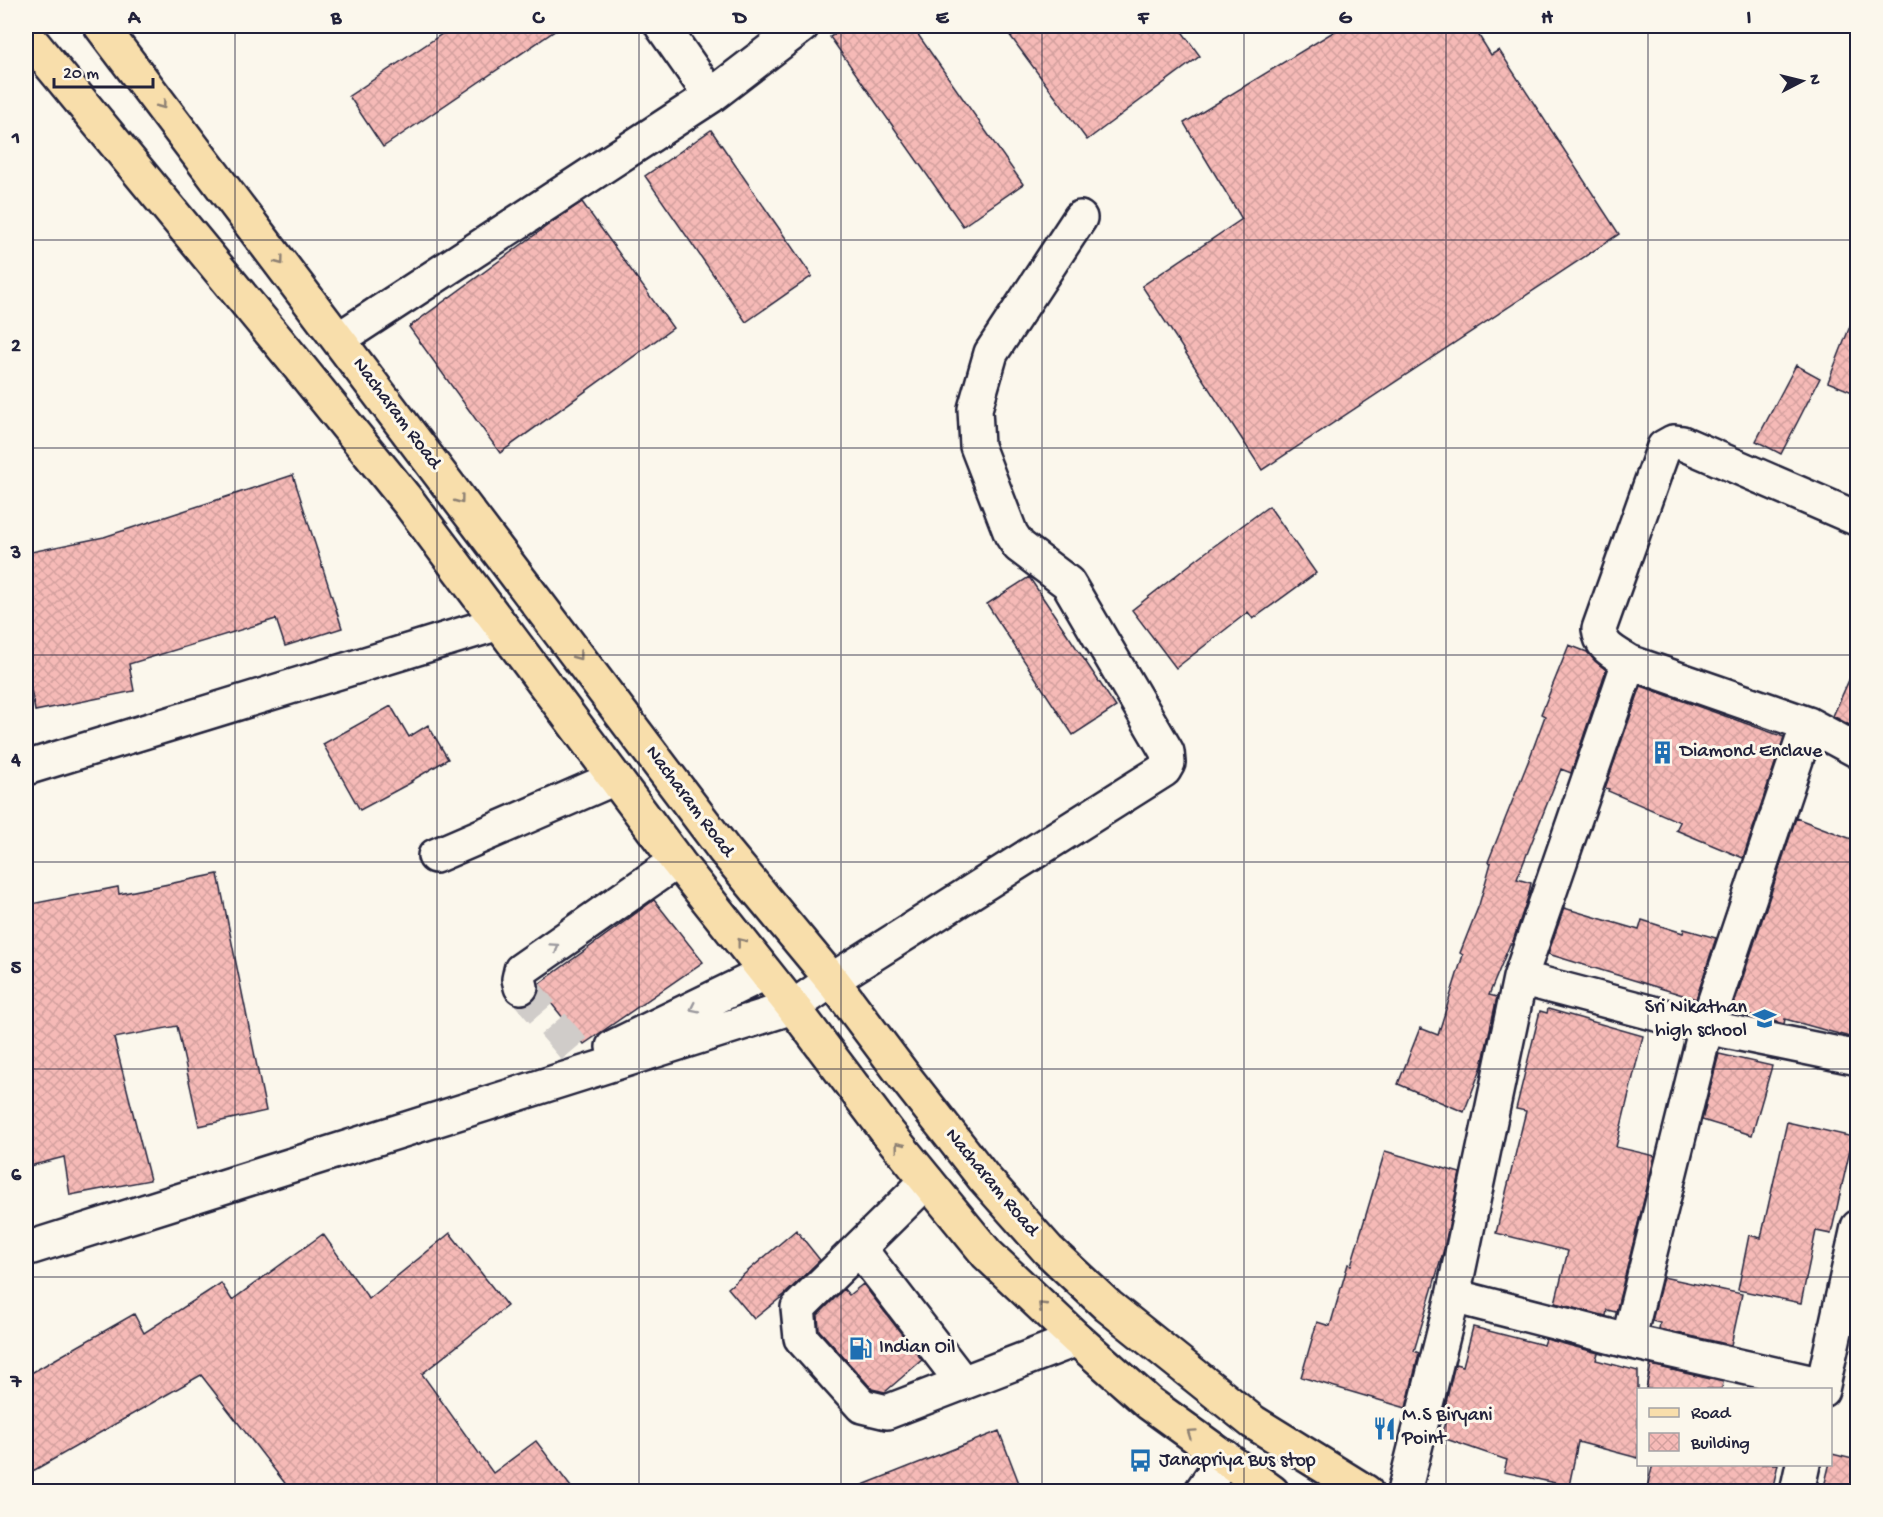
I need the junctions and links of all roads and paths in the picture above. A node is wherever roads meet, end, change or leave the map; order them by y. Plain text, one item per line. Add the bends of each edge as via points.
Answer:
1 (101, 26) edge
2 (662, 26) edge
3 (802, 26) edge
4 (29, 46) edge
5 (711, 96) junction
6 (1080, 218) dead end
7 (339, 339) junction
8 (1857, 519) edge
9 (499, 623) junction
10 (1629, 662) junction
11 (1808, 724) junction
12 (1857, 751) edge
13 (26, 768) edge
14 (615, 778) junction
15 (435, 856) dead end
16 (677, 861) junction
17 (765, 973) junction
18 (1520, 978) junction
19 (832, 980) junction
20 (521, 987) dead end
21 (793, 1007) junction
22 (1706, 1027) junction
23 (579, 1055) dead end
24 (1857, 1058) edge
25 (927, 1181) junction
26 (1857, 1227) edge
27 (859, 1248) junction
28 (26, 1250) edge
29 (1453, 1296) junction
30 (1077, 1339) junction
31 (1628, 1341) junction
32 (963, 1383) junction
33 (1823, 1387) edge
34 (1225, 1457) junction
35 (1803, 1466) edge
36 (1201, 1491) edge
37 (1272, 1491) edge
38 (1366, 1491) edge
39 (1404, 1491) edge
40 (1797, 1491) edge

1 -> 7 main road, Nacharam Road
2 - 5 street
3 - 5 street
4 - 9 main road via 297,364 410,504
5 - 7 street
6 - 19 street via 991,352 975,409 977,446 1011,534 1019,546 1068,583 1167,752 1168,763 1164,770
7 -> 19 main road, Nacharam Road via 725,851
8 - 10 street via 1673,441 1664,447 1599,629 1605,646
9 - 13 street
9 - 14 main road
10 - 11 street
10 - 18 street
11 - 12 street
11 - 22 street
14 - 15 street
14 - 16 main road
17 -> 16 main road
20 -> 16 street via 521,970
17 - 21 main road
17 -> 23 street via 590,1058
18 - 22 street
18 - 29 street
19 - 21 street
19 - 38 main road, Nacharam Road via 984,1178 1048,1250 1108,1306 1253,1422
25 -> 21 main road
21 - 28 street
22 - 24 street
22 - 31 street
25 - 27 street
30 -> 25 main road via 987,1254
26 - 33 street
27 - 32 street
27 - 32 street via 798,1308 801,1338 862,1406 887,1412
29 - 31 street
29 - 39 street
30 - 32 street
34 -> 30 main road via 1149,1403
31 - 33 street
34 - 36 street
34 - 37 main road
35 - 40 street

